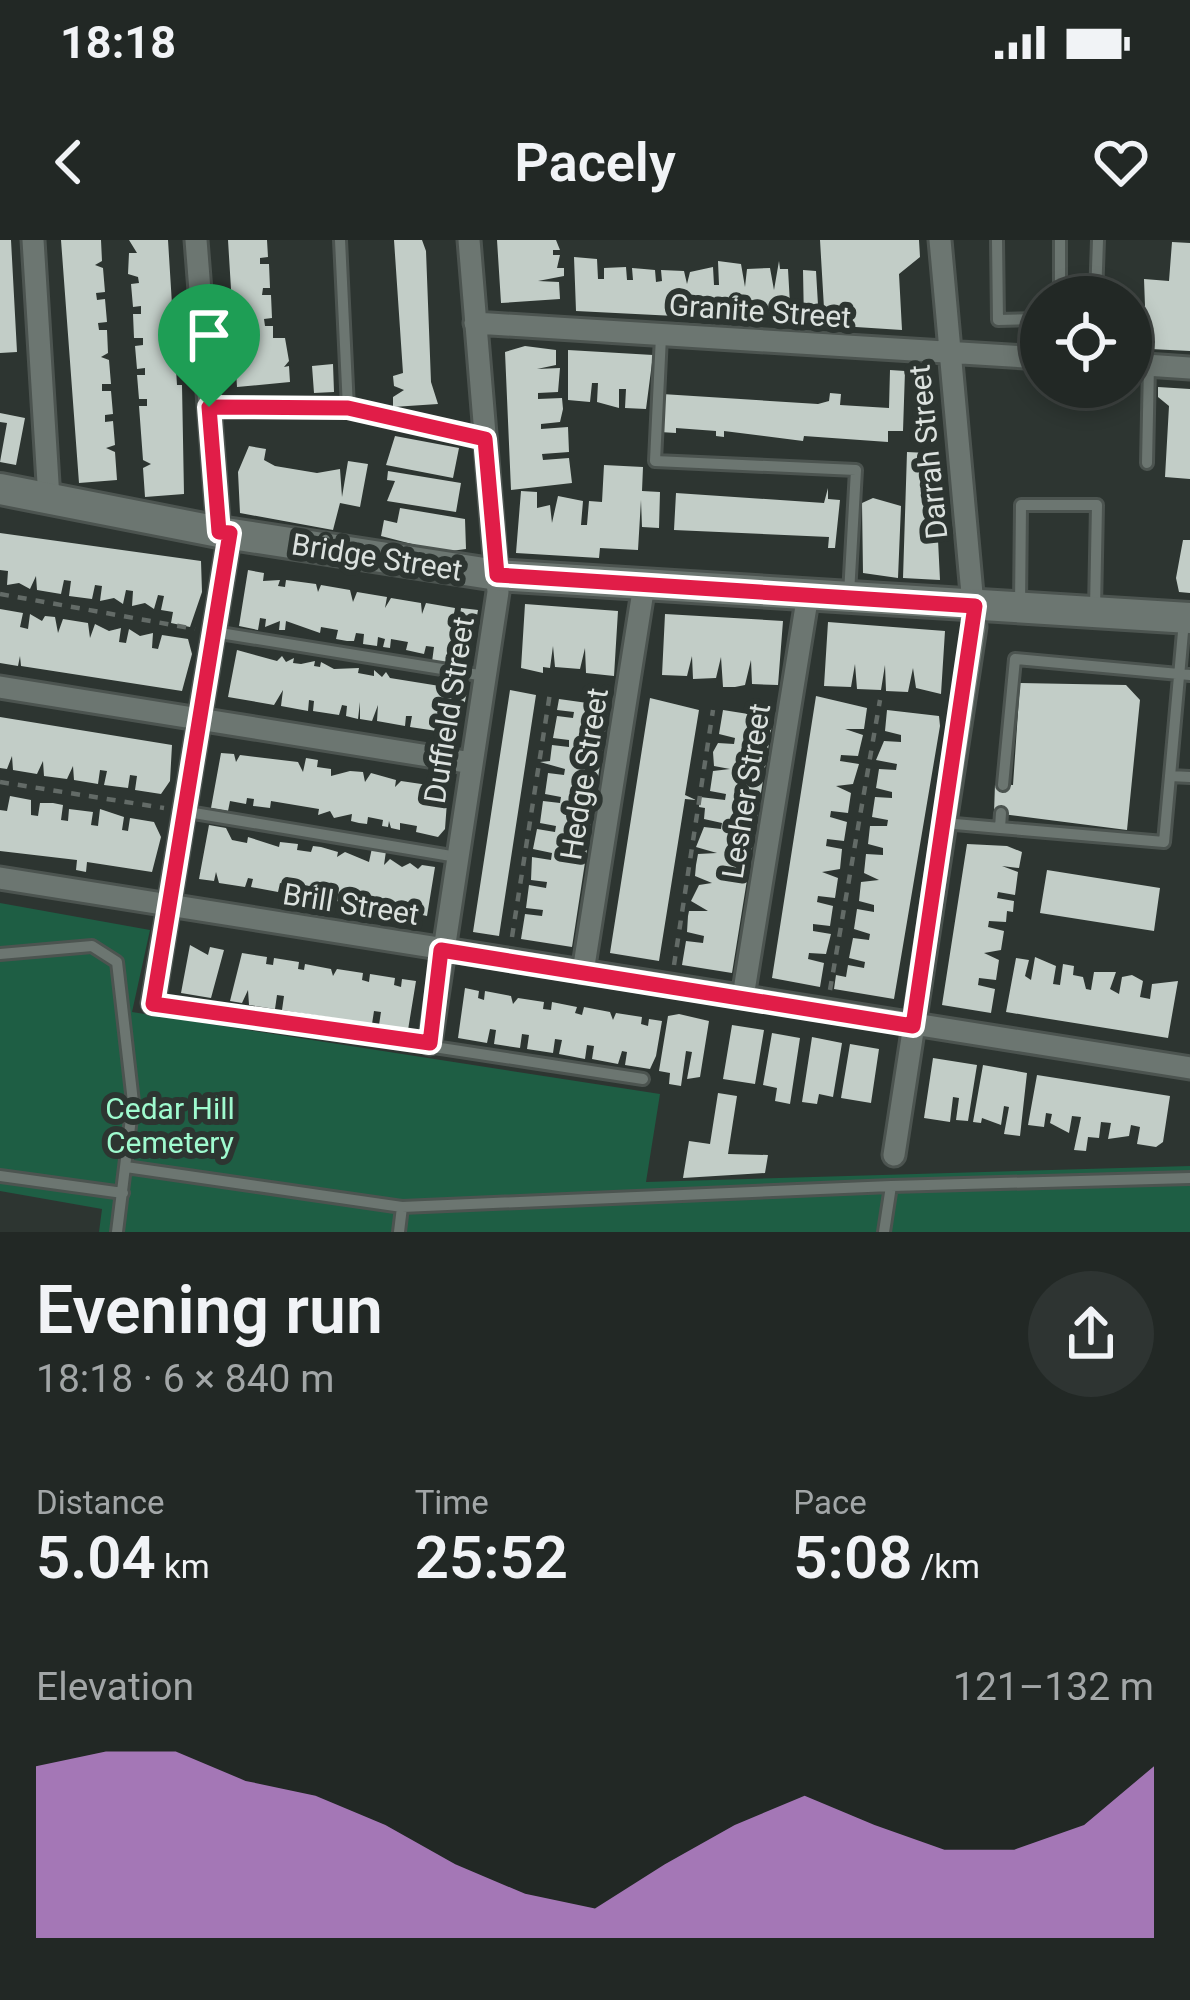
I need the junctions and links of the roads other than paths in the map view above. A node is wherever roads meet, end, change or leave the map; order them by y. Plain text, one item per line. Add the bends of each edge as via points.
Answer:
1 (33, 240) edge
2 (196, 240) edge
3 (340, 240) edge
4 (469, 240) edge
5 (940, 240) edge
6 (998, 240) edge
7 (1060, 240) edge
8 (1098, 240) edge
9 (1060, 276) edge
10 (1097, 276) edge
11 (1020, 319) edge
12 (475, 323) junction
13 (661, 334) junction
14 (947, 352) junction
15 (1020, 357) edge
16 (1152, 366) edge
17 (1190, 368) edge
18 (209, 407) junction
19 (348, 408) junction
20 (1143, 408) edge
21 (485, 439) junction
22 (1147, 463) dead end
23 (0, 489) edge
24 (49, 500) junction
25 (224, 532) junction
26 (497, 575) junction
27 (644, 585) junction
28 (808, 594) junction
29 (849, 597) junction
30 (975, 606) junction
31 (1020, 608) junction
32 (1095, 613) junction
33 (1187, 618) edge
34 (210, 631) junction
35 (1185, 675) edge
36 (485, 676) junction
37 (0, 687) edge
38 (195, 719) junction
39 (472, 764) junction
40 (1170, 776) junction
41 (1190, 777) edge
42 (1004, 784) dead end
43 (181, 811) junction
44 (1001, 813) dead end
45 (944, 823) junction
46 (1000, 828) junction
47 (457, 856) junction
48 (0, 878) edge
49 (166, 904) junction
50 (441, 950) junction
51 (0, 954) edge
52 (583, 972) junction
53 (743, 997) junction
54 (153, 1004) joint
55 (913, 1026) junction
56 (430, 1043) junction
57 (1190, 1068) edge
58 (643, 1079) dead end
59 (894, 1155) dead end
60 (126, 1167) junction
61 (0, 1175) edge
62 (1190, 1178) edge
63 (892, 1186) junction
64 (123, 1193) junction
65 (402, 1207) junction
66 (117, 1232) edge
67 (399, 1232) edge
68 (884, 1232) edge

1 - 24 street
2 - 18 street
3 - 19 lane
4 - 12 street, Duffield Street
5 - 14 street, Darrah Street
6 - 11 lane via 998,320
7 - 9 lane
8 - 10 lane
12 - 13 street, Granite Street
12 - 21 street, Duffield Street
13 - 14 street, Granite Street
13 - 29 lane via 655,460 856,470
14 - 15 street, Granite Street
14 - 30 street, Darrah Street
16 - 17 street
18 - 19 lane
18 - 25 street
19 - 21 lane
20 - 22 lane
21 - 26 street, Duffield Street
23 - 24 main road, Bridge Street
24 - 25 main road, Bridge Street
25 - 26 main road, Bridge Street
25 - 34 street
26 - 27 main road, Bridge Street
26 - 36 street, Duffield Street
27 - 28 main road, Bridge Street
27 - 52 street, Hedge Street
28 - 29 main road, Bridge Street
28 - 53 street, Lesher Street
29 - 30 main road, Bridge Street
30 - 31 main road, Bridge Street
30 - 45 street, Darrah Street
31 - 32 main road, Bridge Street
31 - 32 lane via 1021,505 1097,506
32 - 33 main road, Bridge Street
33 - 35 lane
34 - 36 lane
34 - 38 street
35 - 40 lane
35 - 42 lane via 1015,659
36 - 39 street, Duffield Street
37 - 38 street
38 - 39 street
38 - 43 street
39 - 47 street, Duffield Street
40 - 41 lane
40 - 46 lane via 1164,842
43 - 47 lane
43 - 49 street
44 - 46 lane
45 - 46 lane
45 - 55 street, Darrah Street
47 - 50 street, Duffield Street
48 - 49 street, Brill Street
49 - 50 street, Brill Street
49 - 54 street
50 - 52 street, Brill Street
50 - 56 street, Duffield Street
51 - 60 lane via 92,946 117,962 132,1063
52 - 53 street, Brill Street
53 - 55 street, Brill Street
54 - 56 lane
55 - 57 street, Brill Street
55 - 59 street, Darrah Street
56 - 58 lane
60 - 64 lane
60 - 65 lane
61 - 64 lane
62 - 63 lane
63 - 65 lane
63 - 68 lane
64 - 66 lane
65 - 67 lane

